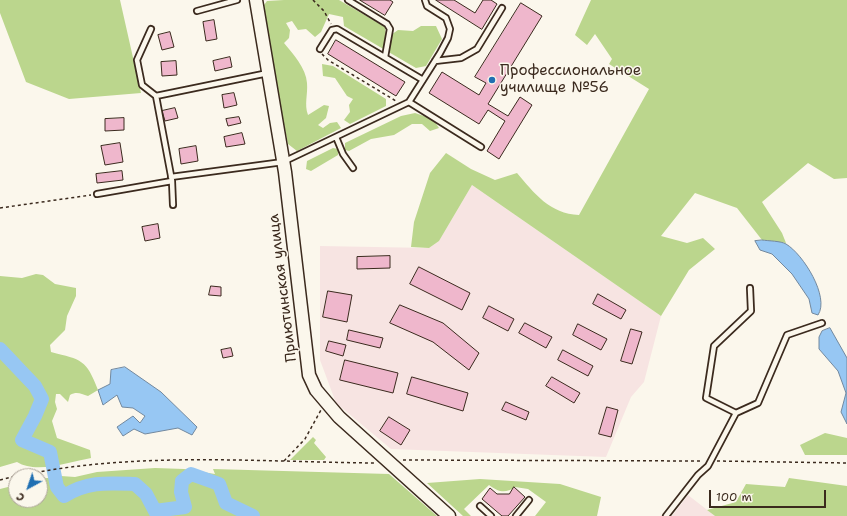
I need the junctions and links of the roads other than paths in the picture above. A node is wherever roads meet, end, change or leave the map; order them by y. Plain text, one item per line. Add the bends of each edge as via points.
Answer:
1 (237, 0) edge
2 (256, 0) edge
3 (348, 0) edge
4 (425, 0) edge
5 (502, 8) dead end
6 (197, 11) dead end
7 (151, 29) dead end
8 (320, 49) road end
9 (385, 57) junction
10 (435, 61) junction
11 (268, 73) junction
12 (423, 80) junction
13 (156, 96) junction
14 (409, 102) junction
15 (336, 137) junction
16 (481, 147) dead end
17 (284, 162) junction
18 (353, 168) dead end
19 (172, 179) junction
20 (97, 194) road end
21 (173, 205) dead end
22 (750, 288) dead end
23 (822, 323) dead end
24 (736, 413) junction
25 (529, 500) dead end
26 (480, 506) dead end
27 (450, 516) edge
28 (491, 516) edge
29 (516, 516) edge
30 (666, 516) edge

1 - 6 lane
2 - 11 street, Приютинская улица
3 - 9 lane via 387,24 390,29
4 - 10 lane via 427,6 446,18 450,29 448,38
5 - 10 lane via 477,49 461,58
7 - 13 lane via 137,60 142,85
8 - 9 lane via 332,30 337,29
9 - 12 lane
10 - 12 lane
11 - 13 lane
11 - 17 street, Приютинская улица
12 - 14 lane
13 - 19 lane
14 - 15 lane
14 - 16 lane
15 - 17 lane
15 - 18 lane via 343,154
17 - 19 lane
17 - 27 street, Приютинская улица via 309,375 316,390 339,417
19 - 20 lane
19 - 21 lane
22 - 24 lane via 751,311 714,346 706,398
23 - 24 lane via 787,335 758,403
24 - 30 lane via 710,461
25 - 29 lane
26 - 28 lane

